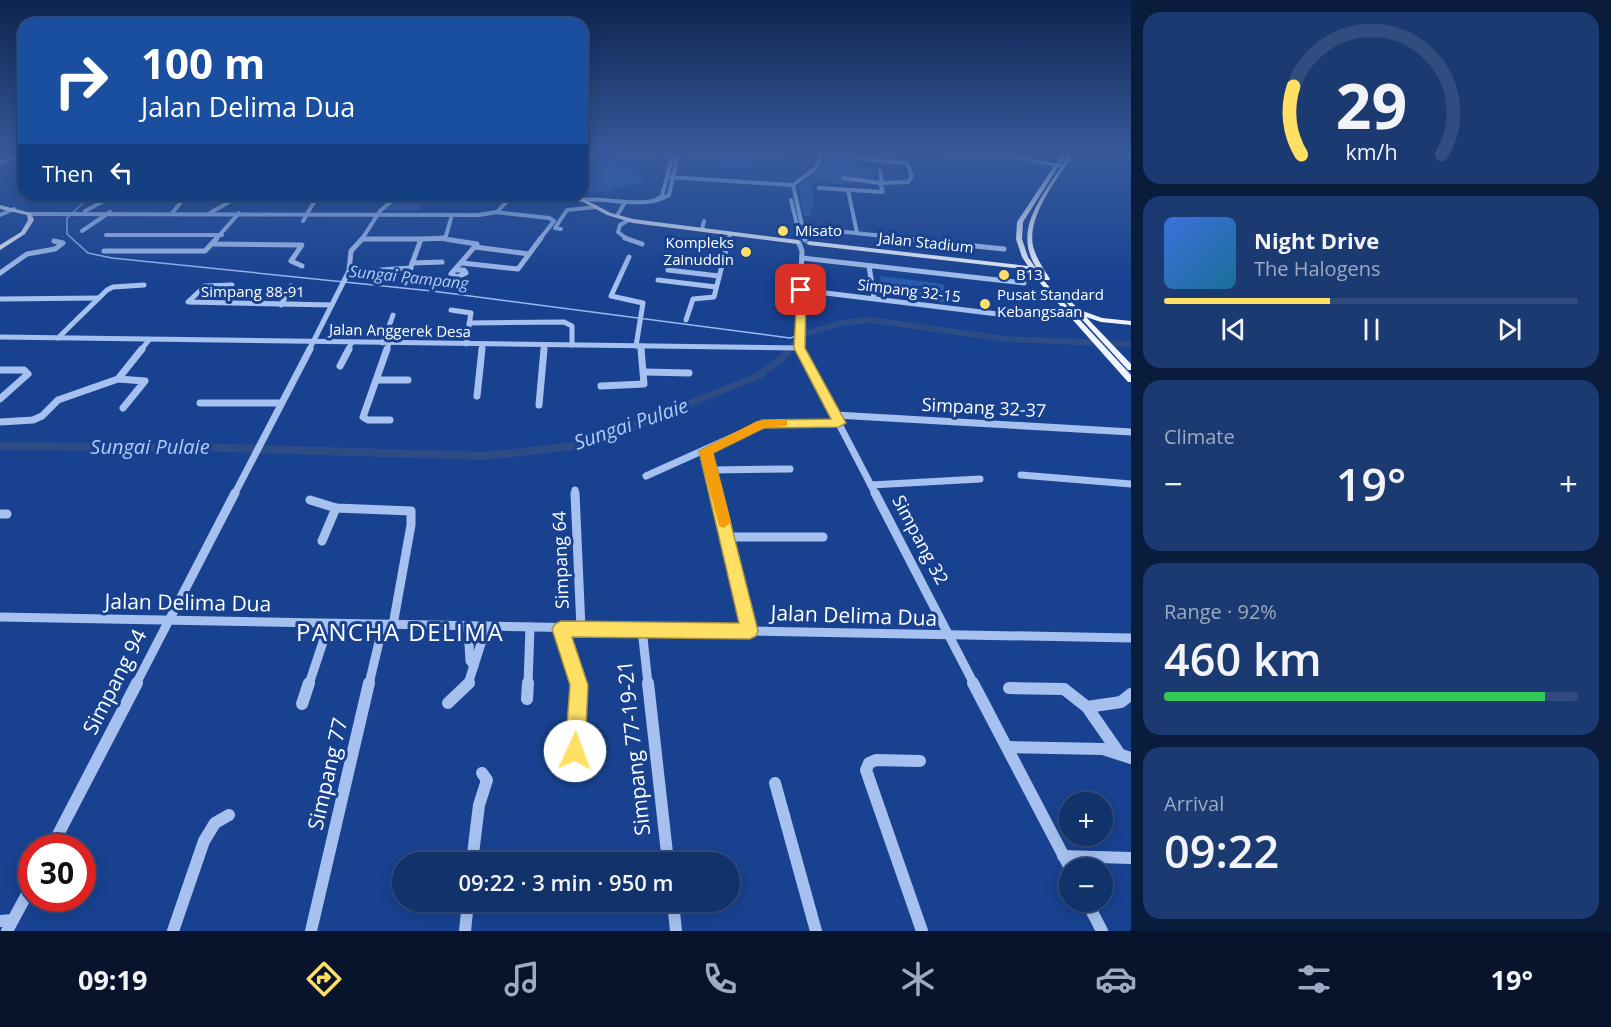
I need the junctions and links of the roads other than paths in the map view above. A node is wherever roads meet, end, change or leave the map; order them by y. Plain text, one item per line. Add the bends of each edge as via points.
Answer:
1 (667, 197) edge
2 (794, 197) edge
3 (850, 197) edge
4 (1036, 197) edge
5 (1046, 197) edge
6 (588, 198) edge
7 (100, 201) edge
8 (182, 201) edge
9 (231, 201) edge
10 (314, 201) edge
11 (390, 201) edge
12 (507, 201) edge
13 (586, 201) edge
14 (588, 201) edge
15 (624, 204) dead end
16 (0, 207) edge
17 (596, 207) junction
18 (14, 209) junction
19 (83, 212) junction
20 (110, 212) junction
21 (495, 212) junction
22 (173, 213) junction
23 (210, 213) junction
24 (239, 213) junction
25 (305, 213) junction
26 (29, 214) junction
27 (378, 214) junction
28 (618, 214) junction
29 (0, 215) edge
30 (452, 215) junction
31 (629, 220) junction
32 (704, 220) dead end
33 (303, 221) dead end
34 (801, 227) junction
35 (561, 229) dead end
36 (702, 229) junction
37 (82, 231) dead end
38 (857, 232) junction
39 (106, 235) dead end
40 (222, 235) junction
41 (730, 235) junction
42 (362, 239) junction
43 (421, 239) junction
44 (445, 239) junction
45 (54, 241) dead end
46 (699, 242) dead end
47 (213, 244) junction
48 (642, 244) dead end
49 (803, 244) junction
50 (728, 245) junction
51 (476, 247) junction
52 (0, 248) edge
53 (1004, 249) dead end
54 (104, 251) dead end
55 (1023, 252) junction
56 (529, 254) junction
57 (628, 257) dead end
58 (687, 258) dead end
59 (0, 262) edge
60 (12, 262) junction
61 (442, 262) dead end
62 (723, 262) junction
63 (462, 263) junction
64 (997, 264) junction
65 (412, 265) junction
66 (302, 266) dead end
67 (869, 266) junction
68 (1036, 268) junction
69 (381, 270) dead end
70 (457, 270) dead end
71 (668, 270) dead end
72 (0, 273) edge
73 (719, 276) junction
74 (658, 280) dead end
75 (1042, 282) junction
76 (405, 283) dead end
77 (1024, 284) dead end
78 (144, 285) dead end
79 (232, 285) dead end
80 (291, 286) dead end
81 (716, 287) junction
82 (801, 290) junction
83 (99, 298) junction
84 (874, 298) junction
85 (0, 299) edge
86 (281, 305) junction
87 (332, 305) junction
88 (451, 310) dead end
89 (1078, 311) junction
90 (393, 315) dead end
91 (1014, 315) dead end
92 (687, 320) dead end
93 (1084, 322) junction
94 (469, 323) junction
95 (1131, 325) edge
96 (1100, 335) junction
97 (0, 337) edge
98 (58, 338) junction
99 (149, 339) junction
100 (312, 342) junction
101 (352, 342) junction
102 (386, 343) junction
103 (466, 344) junction
104 (483, 344) junction
105 (544, 345) junction
106 (572, 345) junction
107 (639, 346) junction
108 (799, 348) junction
109 (340, 366) dead end
110 (1131, 368) edge
111 (0, 370) edge
112 (645, 372) junction
113 (689, 373) dead end
114 (118, 380) junction
115 (377, 380) junction
116 (408, 380) dead end
117 (1131, 380) edge
118 (601, 386) dead end
119 (477, 396) dead end
120 (0, 399) edge
121 (200, 403) dead end
122 (280, 403) junction
123 (539, 405) dead end
124 (123, 408) dead end
125 (838, 419) junction
126 (390, 420) dead end
127 (0, 422) edge
128 (1131, 432) edge
129 (706, 451) junction
130 (790, 470) dead end
131 (712, 471) junction
132 (1021, 475) dead end
133 (646, 476) dead end
134 (980, 479) dead end
135 (1131, 484) edge
136 (871, 485) junction
137 (575, 490) dead end
138 (310, 500) dead end
139 (336, 508) junction
140 (728, 537) junction
141 (823, 537) dead end
142 (322, 541) dead end
143 (0, 617) edge
144 (168, 621) junction
145 (329, 624) junction
146 (388, 625) junction
147 (530, 627) junction
148 (468, 628) junction
149 (486, 628) junction
150 (581, 628) junction
151 (561, 629) junction
152 (642, 629) junction
153 (750, 631) junction
154 (950, 637) junction
155 (1131, 638) edge
156 (474, 666) junction
157 (1009, 688) dead end
158 (1131, 694) edge
159 (527, 699) dead end
160 (448, 703) dead end
161 (302, 704) dead end
162 (1087, 707) junction
163 (1008, 747) junction
164 (575, 751) dead end
165 (1119, 753) junction
166 (1131, 758) edge
167 (920, 761) dead end
168 (482, 774) dead end
169 (775, 783) dead end
170 (229, 815) dead end
171 (58, 834) edge
172 (473, 852) edge
173 (667, 852) edge
174 (1063, 856) joint
175 (1131, 858) edge
176 (18, 907) edge
177 (467, 912) edge
178 (674, 912) edge
179 (1092, 912) edge
180 (7, 924) edge
181 (173, 931) edge
182 (311, 931) edge
183 (465, 931) edge
184 (676, 931) edge
185 (816, 931) edge
186 (922, 931) edge
187 (1102, 931) edge

1 - 6 street
2 - 34 street
3 - 38 street
4 - 55 main road via 1020,222 1018,235
5 - 68 main road via 1028,230
7 - 19 street
8 - 22 street
9 - 23 street
10 - 25 street
11 - 27 street, Simpang 94
12 - 21 street
13 - 17 main road, Jalan Stadium
14 - 28 main road, Jalan Stadium
15 - 28 street
16 - 18 main road
17 - 31 main road, Jalan Stadium
17 - 35 street via 567,210 555,228
18 - 26 main road
18 - 29 street
19 - 20 street
19 - 26 street
20 - 22 street
20 - 37 street
21 - 30 street
21 - 56 street via 554,220
22 - 23 street
23 - 24 street
24 - 25 street
24 - 40 street
25 - 27 street
25 - 33 street
26 - 52 main road via 30,225
27 - 30 street
27 - 42 street, Simpang 94
28 - 36 main road, Jalan Stadium
30 - 44 street
31 - 41 main road, Jalan Stadium
31 - 48 street via 620,225 618,232 631,242
32 - 36 street
34 - 38 street
34 - 49 street
36 - 49 main road, Jalan Stadium
38 - 53 street
39 - 40 street
40 - 47 street
41 - 49 main road, Jalan Stadium
41 - 50 street
42 - 43 street
42 - 87 street, Simpang 94 via 351,251 349,271
43 - 44 street
43 - 65 street
44 - 51 street via 474,242
45 - 60 street via 63,243
46 - 50 street
47 - 54 street via 205,251
47 - 66 street via 303,246 291,261
49 - 64 main road, Jalan Stadium
49 - 67 street
49 - 82 street
50 - 62 street
51 - 56 street
51 - 63 street
55 - 64 main road via 1019,259
55 - 68 main road
56 - 63 street via 516,269
57 - 107 street via 611,296 644,303
58 - 62 street
59 - 60 street
60 - 72 street
61 - 65 street
62 - 73 street
63 - 70 street
64 - 68 main road, Jalan Stadium
64 - 75 main road via 1021,270
65 - 69 street
65 - 76 street
67 - 77 street
67 - 84 street
68 - 75 main road
68 - 89 main road
71 - 73 street
73 - 81 street
74 - 81 street
75 - 93 main road
78 - 83 street via 114,287
79 - 86 street, Simpang 88-91 via 206,286 188,302
80 - 86 street
81 - 92 street via 712,298 692,300
82 - 84 street, Simpang 32-15
82 - 108 street
83 - 85 street
83 - 98 street
84 - 91 street, Simpang 32-15
86 - 87 street, Simpang 88-91
87 - 100 street, Simpang 94
88 - 94 street via 470,312
89 - 93 main road
89 - 95 main road
90 - 102 street
93 - 95 main road
93 - 96 main road
93 - 117 main road via 1091,337
94 - 103 street
94 - 106 street via 564,322 572,326
95 - 96 main road via 1105,327
96 - 110 main road
97 - 98 street, Jalan Anggerek Desa
98 - 99 street, Jalan Anggerek Desa
99 - 100 street, Jalan Anggerek Desa
99 - 114 street
100 - 101 street, Jalan Anggerek Desa
100 - 122 street, Simpang 94
101 - 102 street, Jalan Anggerek Desa
101 - 109 street
102 - 103 street, Jalan Anggerek Desa
102 - 115 street
103 - 104 street, Jalan Anggerek Desa
104 - 105 street, Jalan Anggerek Desa
104 - 119 street
105 - 106 street, Jalan Anggerek Desa
105 - 123 street
106 - 107 street, Jalan Anggerek Desa
107 - 108 street, Jalan Anggerek Desa
107 - 112 street
108 - 125 street, Simpang 32
111 - 120 street via 24,370 28,374
112 - 113 street
112 - 118 street via 644,384
114 - 124 street via 145,381
114 - 127 street via 67,396 33,420
115 - 116 street
115 - 126 street via 363,417
121 - 122 street
122 - 144 street, Simpang 94
125 - 128 street, Simpang 32-37
125 - 129 street, Simpang 32-37 via 762,424
125 - 136 street, Simpang 32
129 - 131 street
129 - 133 street, Simpang 32-37
130 - 131 street
131 - 140 street
132 - 135 street
134 - 136 street
136 - 154 street, Simpang 32
137 - 150 street, Simpang 64
138 - 139 street
139 - 142 street
139 - 146 street, Simpang 77 via 411,511
140 - 141 street
140 - 153 street
143 - 144 street, Jalan Delima Dua
144 - 145 street, Jalan Delima Dua
144 - 171 street, Simpang 94
145 - 146 street, Jalan Delima Dua
145 - 161 street
146 - 148 street, Jalan Delima Dua
146 - 182 street, Simpang 77
147 - 149 street, Jalan Delima Dua
147 - 151 street, Jalan Delima Dua
147 - 159 street
148 - 149 street, Jalan Delima Dua
148 - 156 street via 470,661
149 - 156 street
150 - 151 street, Jalan Delima Dua
150 - 152 street, Jalan Delima Dua
151 - 164 street via 579,685
152 - 153 street, Jalan Delima Dua
152 - 173 street, Simpang 77-19-21
153 - 154 street, Jalan Delima Dua
154 - 155 street, Jalan Delima Dua
154 - 163 street, Simpang 32
156 - 160 street via 468,685
157 - 162 street via 1064,689
158 - 162 street via 1121,702
162 - 165 street
163 - 165 street via 1103,749
163 - 174 street, Simpang 32
165 - 166 street
167 - 186 street via 876,760 866,770
168 - 172 street via 487,780 479,805
169 - 185 street
170 - 181 street via 215,823 204,841
174 - 175 street
176 - 180 street
177 - 183 street
178 - 184 street
179 - 187 street

